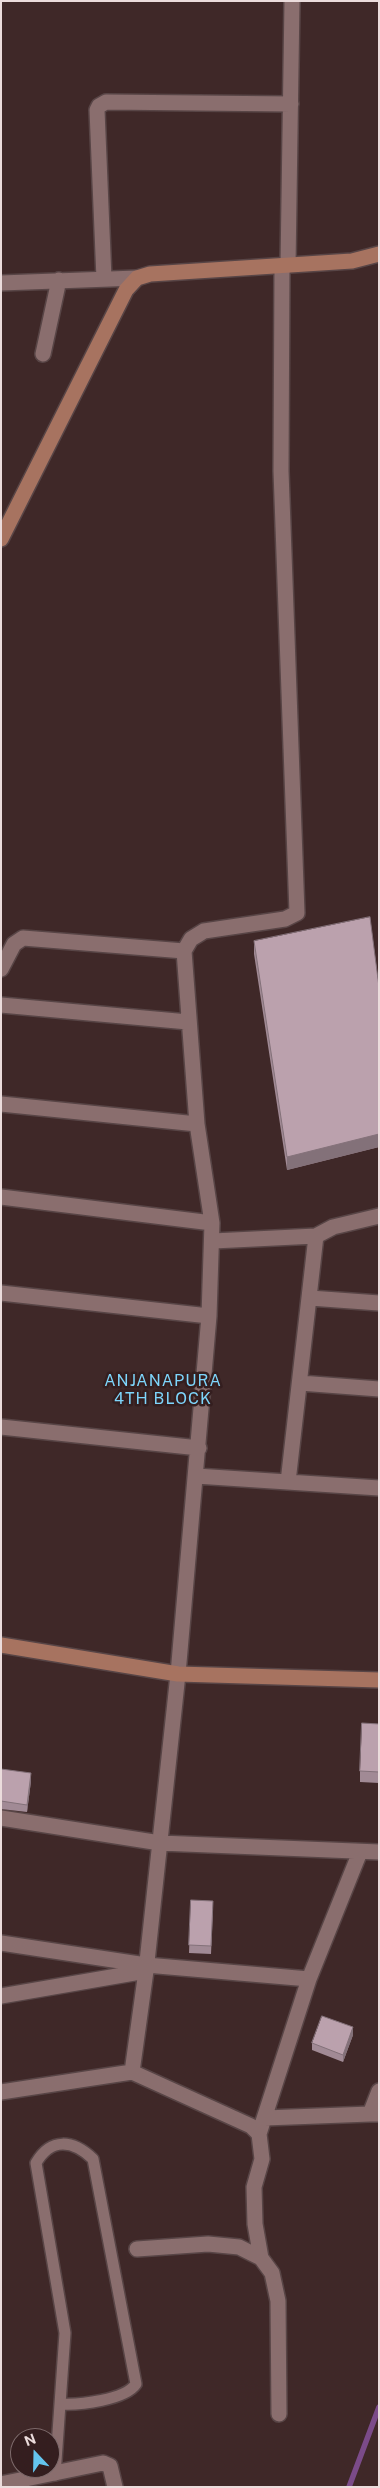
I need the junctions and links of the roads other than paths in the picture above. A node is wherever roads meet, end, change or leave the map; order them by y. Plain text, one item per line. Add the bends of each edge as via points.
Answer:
1 (292, 1) edge
2 (291, 104) junction
3 (379, 254) edge
4 (285, 265) junction
5 (137, 278) junction
6 (104, 279) junction
7 (59, 280) junction
8 (1, 283) edge
9 (43, 354) dead end
10 (1, 539) edge
11 (184, 951) junction
12 (1, 969) edge
13 (1, 1005) edge
14 (188, 1022) junction
15 (1, 1104) edge
16 (197, 1124) junction
17 (1, 1197) edge
18 (379, 1216) edge
19 (212, 1223) junction
20 (316, 1236) junction
21 (213, 1241) junction
22 (1, 1293) edge
23 (310, 1298) junction
24 (379, 1303) edge
25 (209, 1316) junction
26 (300, 1383) junction
27 (379, 1389) edge
28 (1, 1427) edge
29 (199, 1448) junction
30 (196, 1476) junction
31 (288, 1482) junction
32 (379, 1488) edge
33 (1, 1645) edge
34 (178, 1674) junction
35 (379, 1680) edge
36 (1, 1818) edge
37 (160, 1843) junction
38 (360, 1852) junction
39 (379, 1852) edge
40 (1, 1943) edge
41 (146, 1968) junction
42 (309, 1979) junction
43 (1, 1996) edge
44 (132, 2072) junction
45 (379, 2091) edge
46 (1, 2092) edge
47 (374, 2114) edge
48 (265, 2118) junction
49 (259, 2134) junction
50 (137, 2249) dead end
51 (261, 2258) junction
52 (61, 2404) junction
53 (279, 2414) dead end
54 (59, 2428) edge
55 (60, 2474) edge
56 (45, 2478) edge
57 (28, 2483) edge
58 (1, 2484) edge
59 (115, 2487) edge

1 - 2 street
2 - 4 street
2 - 6 street via 106,102 99,106 96,110
3 - 4 street via 352,261
4 - 5 street via 150,274
4 - 11 street via 281,471 297,913 285,919 204,931 191,939
5 - 6 street
5 - 10 street via 126,290
6 - 7 street
7 - 8 street
7 - 9 street
11 - 12 street via 23,938 14,944
11 - 14 street
13 - 14 street
14 - 16 street
15 - 16 street
16 - 19 street
17 - 19 street
18 - 20 street via 333,1227
19 - 21 street
20 - 21 street
20 - 23 street
21 - 25 street
22 - 25 street
23 - 24 street
23 - 26 street
25 - 29 street
26 - 27 street
26 - 31 street
28 - 29 street
29 - 30 street
30 - 31 street
30 - 34 street
31 - 32 street
33 - 34 street
34 - 35 street
34 - 37 street
36 - 37 street
37 - 38 street
37 - 41 street
38 - 39 street
38 - 42 street
40 - 41 street
41 - 42 street
41 - 43 street
41 - 44 street
42 - 48 street
44 - 46 street
44 - 49 street via 252,2126
45 - 47 street
47 - 48 street
48 - 49 street
49 - 51 street via 262,2158 254,2187 255,2224
50 - 51 street via 208,2244 239,2247
51 - 53 street via 272,2273 278,2301
52 - 52 lane via 65,2333 36,2163 42,2153 59,2144 75,2145 93,2159 136,2384 131,2391 116,2397
52 - 54 lane
55 - 59 street via 103,2463 110,2466
56 - 57 street
57 - 58 street

